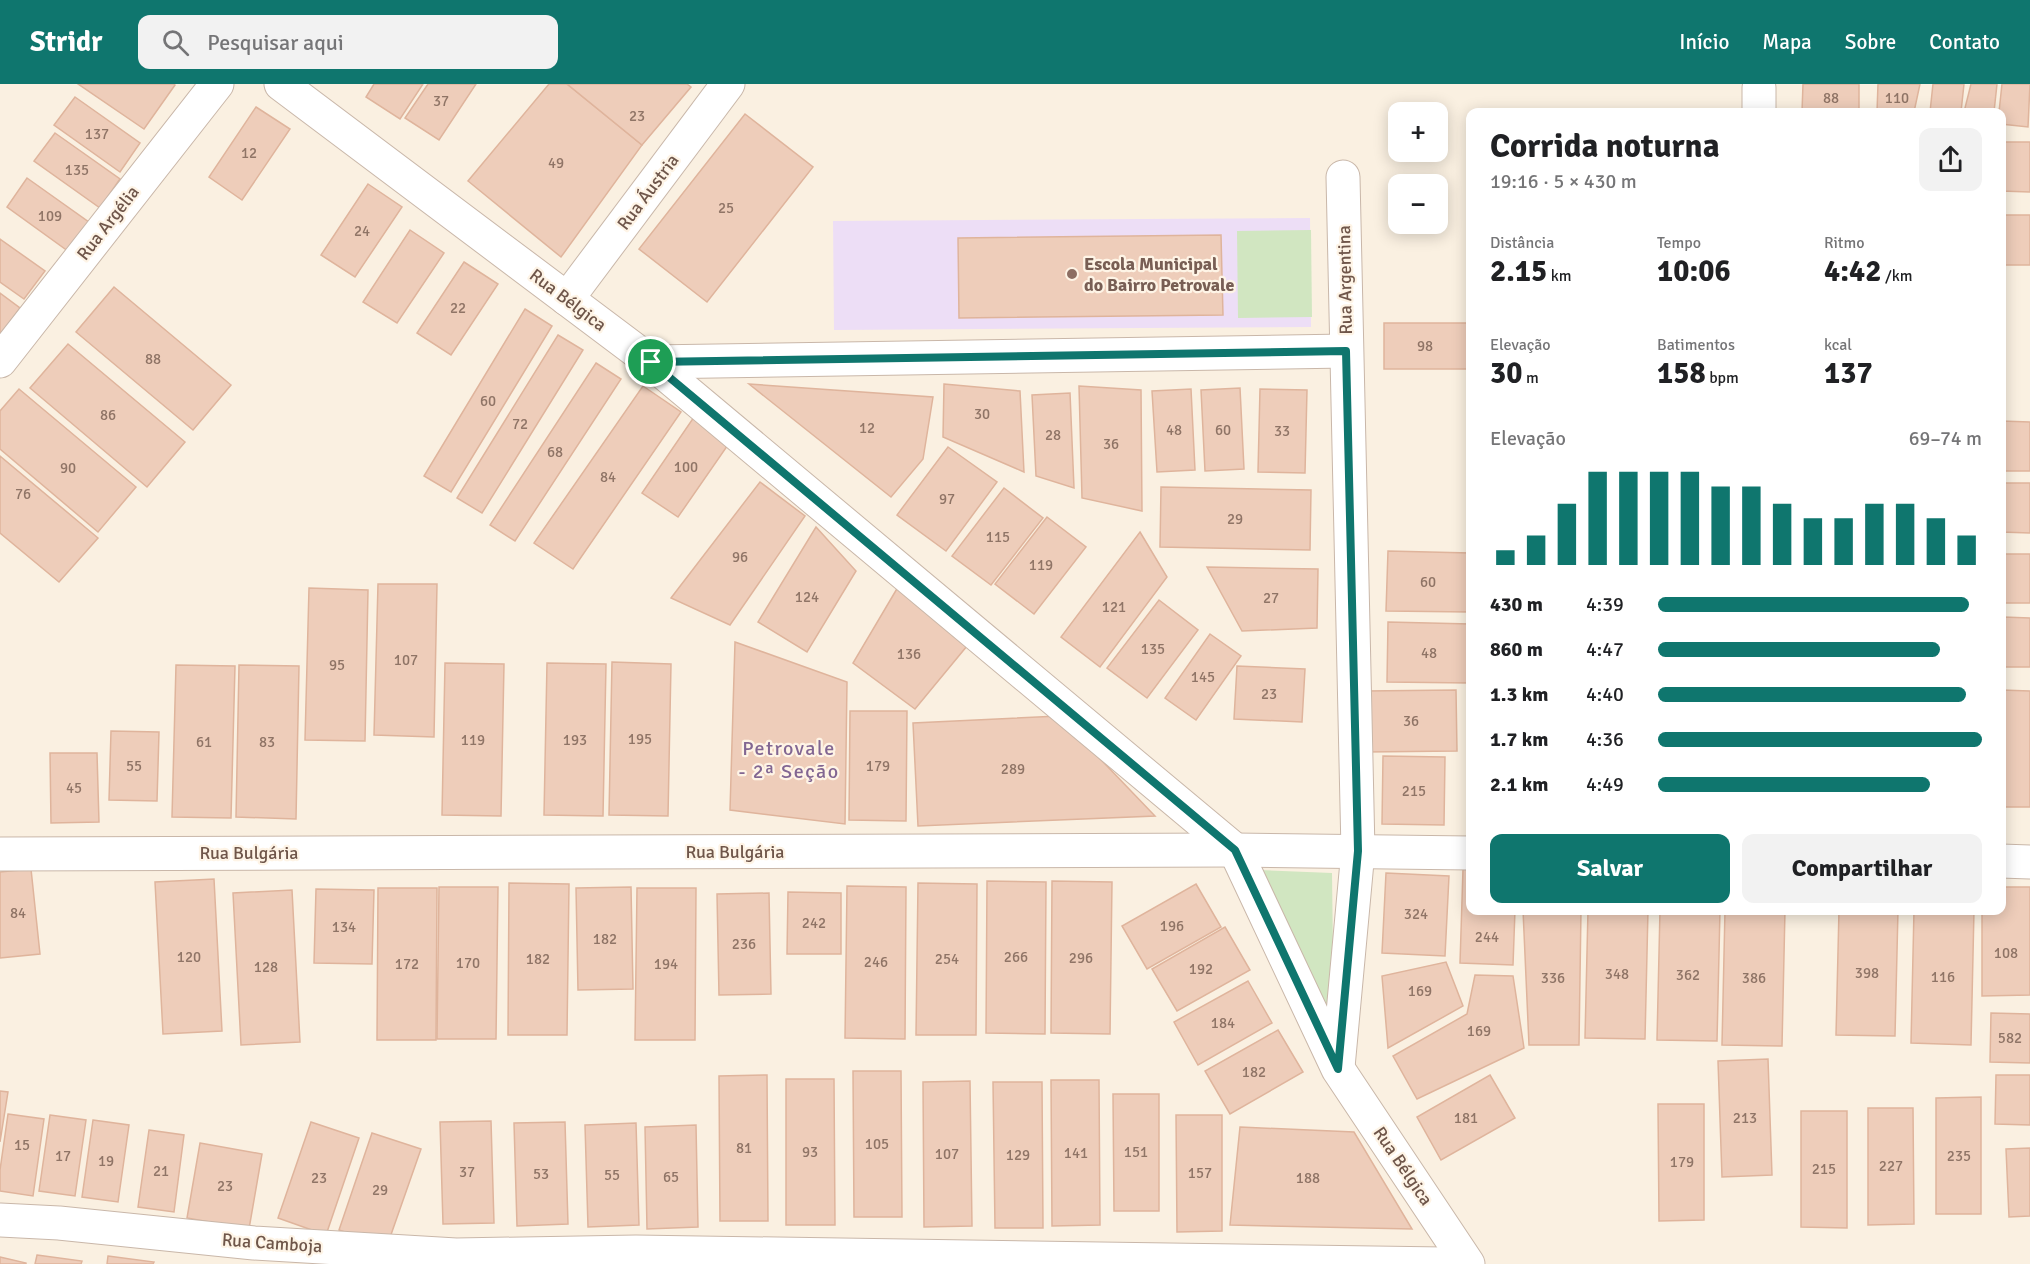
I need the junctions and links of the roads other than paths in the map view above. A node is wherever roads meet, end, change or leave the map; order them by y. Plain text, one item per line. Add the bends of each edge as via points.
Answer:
1 (217, 84) edge
2 (280, 84) edge
3 (728, 84) edge
4 (1343, 177) dead end
5 (567, 300) junction
6 (1346, 351) junction
7 (0, 361) edge
8 (651, 362) junction
9 (1235, 850) junction
10 (1358, 851) junction
11 (1466, 853) edge
12 (0, 854) edge
13 (2006, 861) edge
14 (2030, 862) edge
15 (1338, 1069) junction
16 (0, 1220) edge
17 (1444, 1264) edge
18 (1468, 1264) edge

1 - 7 street, Rua Argélia
2 - 5 street, Rua Bélgica
3 - 5 street, Rua Áustria
4 - 6 street, Rua Argentina
5 - 8 street, Rua Bélgica
6 - 8 street
6 - 10 street, Rua Argentina
8 - 9 street, Rua Bélgica
9 - 10 street, Rua Bulgária
9 - 12 street, Rua Bulgária
9 - 15 street, Rua Bélgica
10 - 11 street, Rua Bulgária
10 - 15 street, Rua Argentina
13 - 14 street
15 - 18 street, Rua Bélgica
16 - 17 street, Rua Camboja via 254,1243 456,1255 636,1252

